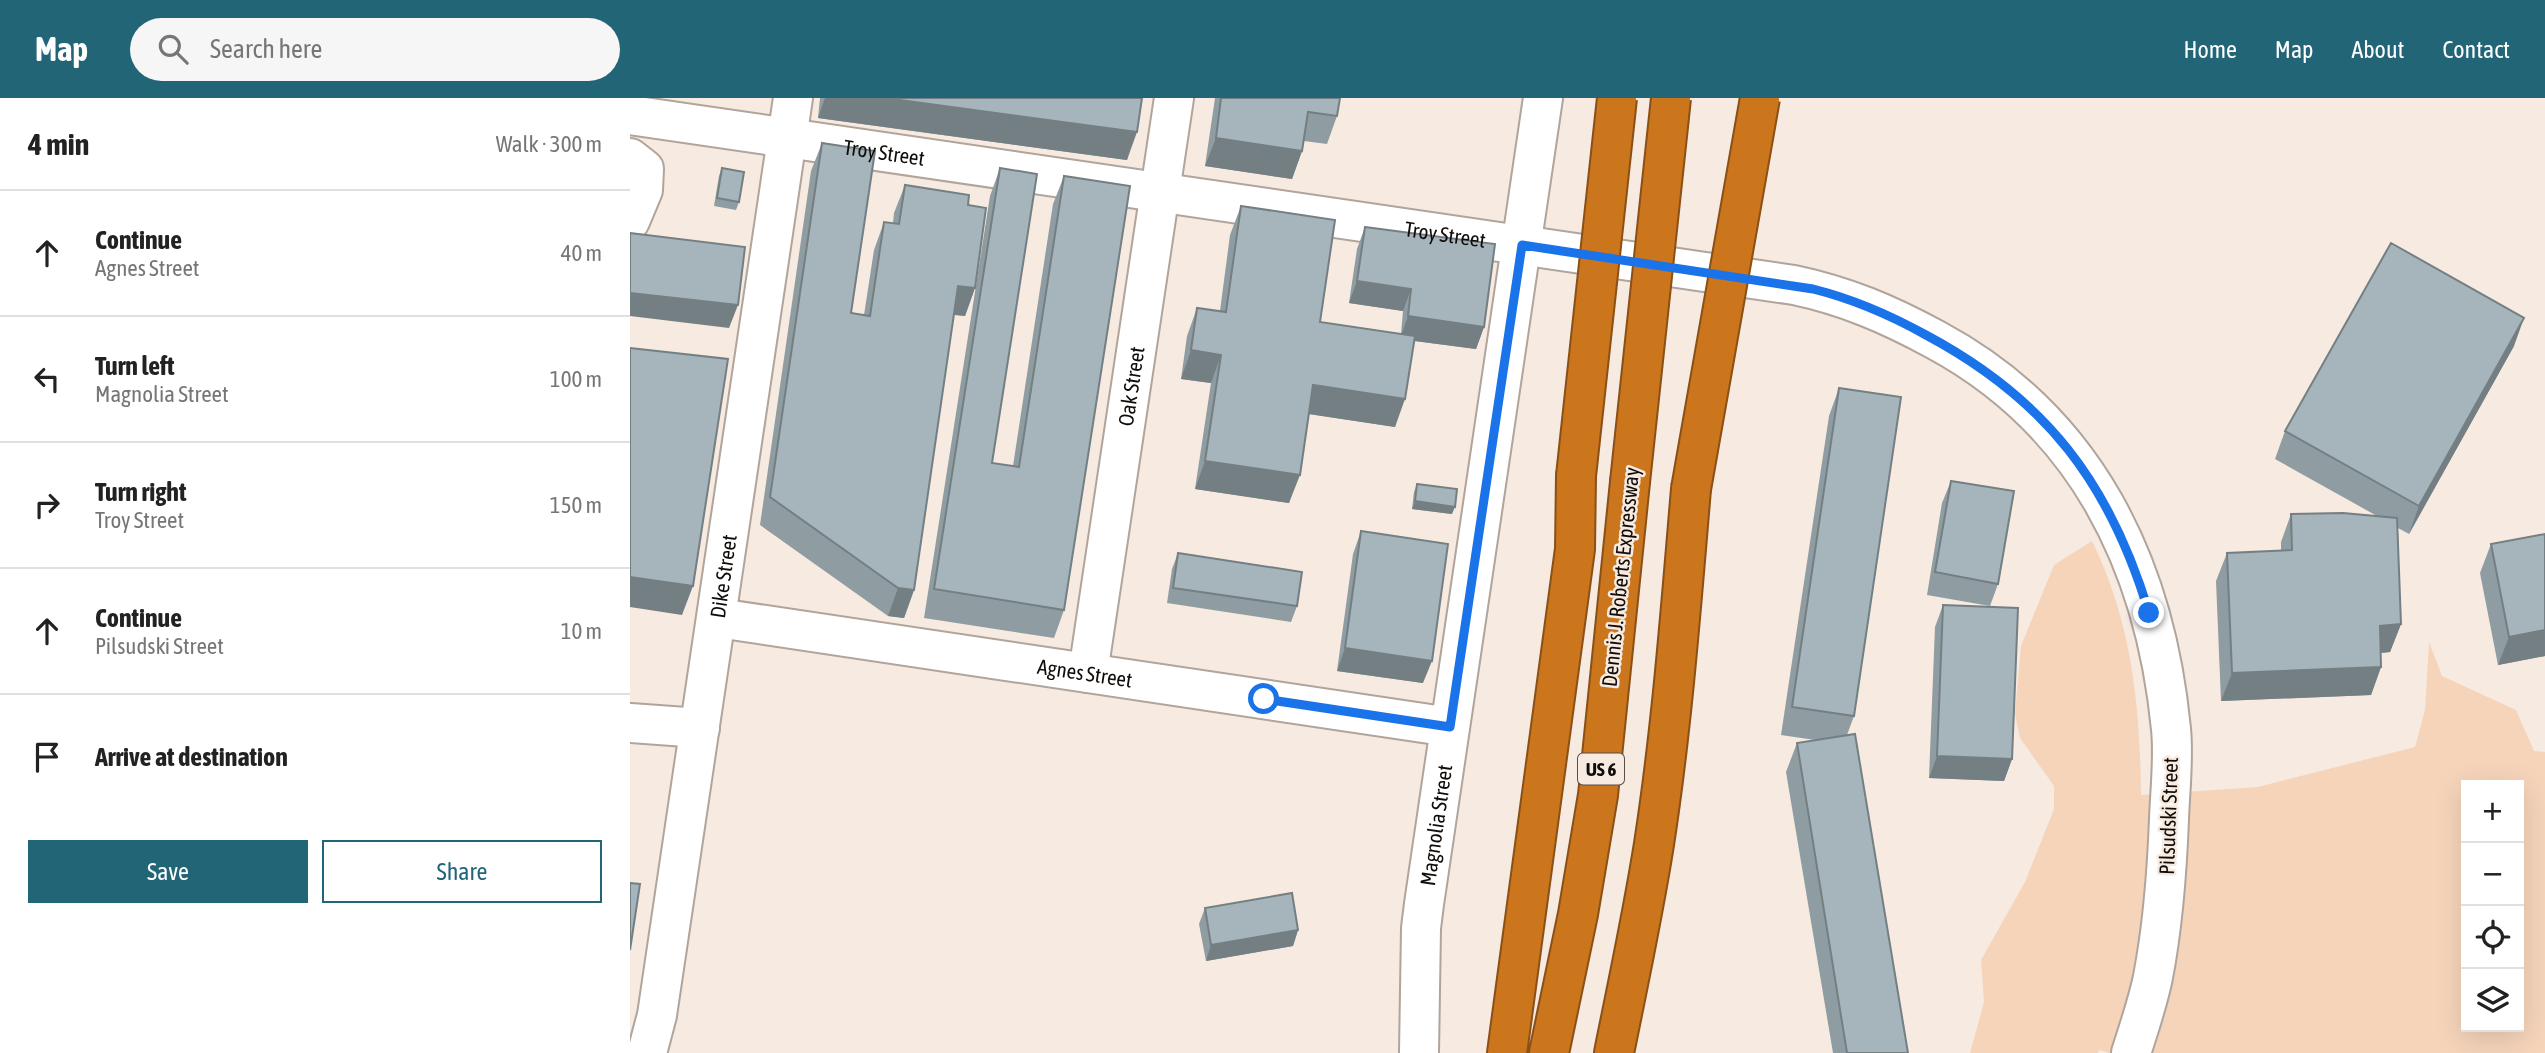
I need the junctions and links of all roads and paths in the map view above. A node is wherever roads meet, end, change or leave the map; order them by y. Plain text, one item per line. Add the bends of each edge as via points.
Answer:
1 (793, 98) edge
2 (1174, 98) edge
3 (1543, 98) edge
4 (1617, 98) edge
5 (1671, 98) edge
6 (1732, 98) edge
7 (1760, 98) edge
8 (630, 115) edge
9 (787, 138) junction
10 (630, 158) edge
11 (1160, 192) junction
12 (630, 220) edge
13 (1522, 245) junction
14 (1691, 489) junction
15 (2139, 578) joint
16 (718, 618) junction
17 (1087, 673) junction
18 (630, 723) edge
19 (1450, 727) junction
20 (699, 728) junction
21 (1644, 902) junction
22 (647, 1053) edge
23 (1419, 1053) edge
24 (1507, 1053) edge
25 (1549, 1053) edge
26 (1614, 1053) edge
27 (1634, 1053) edge
28 (2132, 1053) edge

1 - 9 street, Dike Street
2 - 11 street, Oak Street
3 - 13 street, Magnolia Street
4 - 24 highway, bridge via 1576,476 1575,549
5 - 25 highway, Dennis J. Roberts Expressway / US 6, bridge via 1598,795
6 - 14 highway, bridge
7 - 14 highway, bridge
8 - 9 street, Troy Street
9 - 11 street, Troy Street
9 - 16 street, Dike Street via 740,362
10 - 12 street via 644,169 643,190
11 - 13 street, Troy Street
11 - 17 street, Oak Street
13 - 15 street, Troy Street via 1813,289 1860,302 1954,350 2017,394 2061,439 2105,505
13 - 19 street, Magnolia Street
14 - 21 highway via 1663,770
15 - 28 street, Pilsudski Street via 2165,682 2171,732 2167,878 2153,977
16 - 17 street, Agnes Street
16 - 20 street, Dike Street
17 - 19 street, Agnes Street
18 - 20 street
19 - 23 street, Magnolia Street via 1421,928
20 - 22 street, Dike Street via 657,1015
21 - 26 highway
21 - 27 highway

